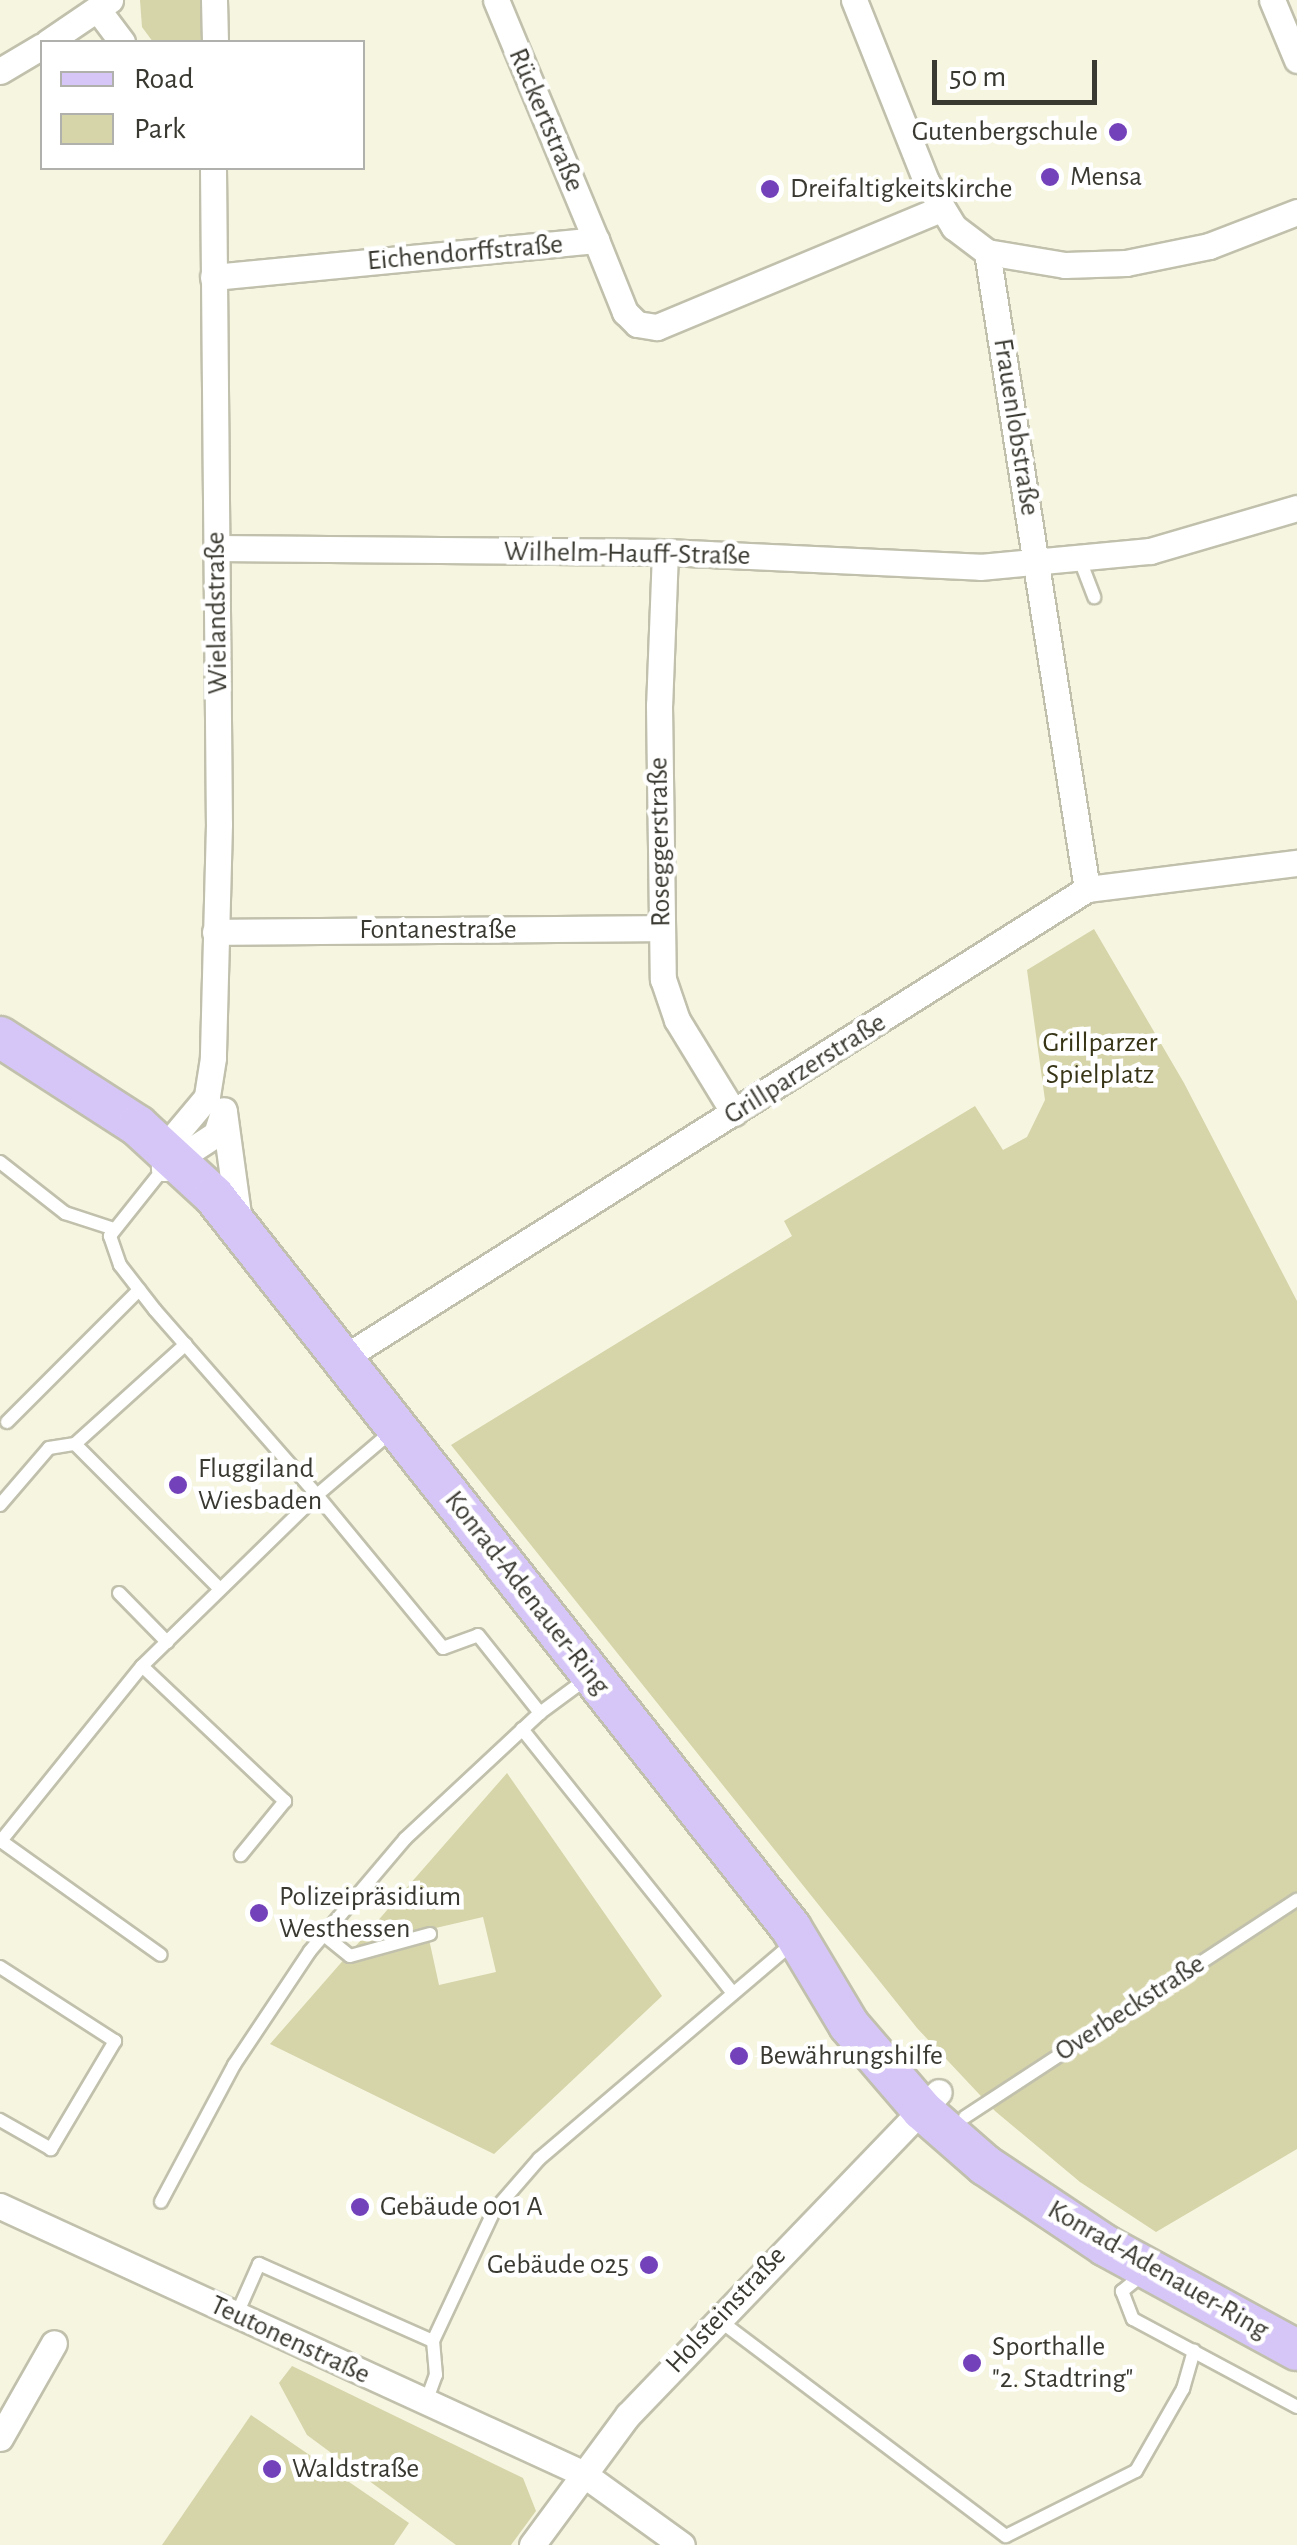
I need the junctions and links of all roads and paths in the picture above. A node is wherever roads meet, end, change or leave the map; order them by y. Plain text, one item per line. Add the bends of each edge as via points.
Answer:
1 (214, 0) edge
2 (496, 0) edge
3 (854, 0) edge
4 (1272, 0) edge
5 (104, 5) edge
6 (51, 40) edge
7 (121, 40) edge
8 (214, 40) edge
9 (40, 47) edge
10 (1297, 60) edge
11 (1, 69) edge
12 (213, 170) edge
13 (941, 209) junction
14 (1297, 212) edge
15 (596, 240) junction
16 (988, 252) junction
17 (213, 277) junction
18 (1297, 508) edge
19 (216, 548) junction
20 (665, 552) junction
21 (1080, 560) junction
22 (1038, 563) junction
23 (1094, 598) dead end
24 (1297, 863) edge
25 (1087, 889) junction
26 (661, 928) junction
27 (215, 932) junction
28 (0, 1037) edge
29 (214, 1058) junction
30 (224, 1110) junction
31 (734, 1113) junction
32 (170, 1158) junction
33 (0, 1162) edge
34 (111, 1228) junction
35 (250, 1244) junction
36 (139, 1290) junction
37 (186, 1344) junction
38 (342, 1359) junction
39 (7, 1422) dead end
40 (397, 1428) junction
41 (76, 1444) junction
42 (318, 1495) junction
43 (0, 1505) edge
44 (220, 1589) junction
45 (120, 1593) dead end
46 (167, 1642) junction
47 (142, 1666) junction
48 (591, 1675) junction
49 (540, 1713) junction
50 (522, 1730) junction
51 (0, 1842) edge
52 (241, 1855) dead end
53 (1297, 1900) edge
54 (430, 1934) dead end
55 (794, 1934) junction
56 (324, 1936) junction
57 (161, 1955) dead end
58 (0, 1967) edge
59 (730, 1991) junction
60 (942, 2106) junction
61 (0, 2120) edge
62 (160, 2202) dead end
63 (0, 2206) edge
64 (1147, 2270) junction
65 (236, 2316) junction
66 (717, 2319) junction
67 (433, 2341) junction
68 (54, 2343) dead end
69 (1297, 2350) edge
70 (1194, 2352) junction
71 (426, 2402) junction
72 (1297, 2408) edge
73 (0, 2438) edge
74 (582, 2473) junction
75 (532, 2545) edge
76 (682, 2545) edge

1 - 8 street
2 - 15 street, Rückertstraße
3 - 13 street
4 - 10 street
5 - 6 street
5 - 7 street
9 - 11 street
12 - 17 street, Wielandstraße
13 - 15 street, Eichendorffstraße via 657,327 637,324 626,312
13 - 16 street
14 - 16 street via 1209,246 1126,263 1065,265
15 - 17 street, Eichendorffstraße
16 - 22 street, Frauenlobstraße
17 - 19 street, Wielandstraße
18 - 21 street, Wilhelm-Hauff-Straße via 1150,551
19 - 20 street, Wilhelm-Hauff-Straße
19 - 27 street, Wielandstraße
20 - 22 street, Wilhelm-Hauff-Straße via 972,567
20 - 26 street, Roseggerstraße
21 - 22 street, Wilhelm-Hauff-Straße
21 - 23 lane
22 - 25 street, Frauenlobstraße
24 - 25 street, Grillparzerstraße
25 - 31 street, Grillparzerstraße
26 - 27 street, Fontanestraße
26 - 31 street, Roseggerstraße via 666,993
27 - 29 street, Wielandstraße
28 - 32 main road, Konrad-Adenauer-Ring
29 - 30 street, Wielandstraße
29 - 32 street, Wielandstraße via 204,1103
30 - 32 street via 216,1134
30 - 35 street, Wielandstraße
31 - 38 street, Grillparzerstraße
32 - 34 lane
32 - 35 main road, Konrad-Adenauer-Ring
33 - 34 lane via 64,1213
34 - 36 lane via 114,1255
35 - 38 main road, Konrad-Adenauer-Ring
36 - 37 lane
36 - 39 lane
37 - 41 lane
37 - 42 lane
38 - 40 main road, Konrad-Adenauer-Ring
40 - 42 lane
40 - 48 main road, Konrad-Adenauer-Ring
41 - 43 lane via 50,1448
41 - 44 lane
42 - 44 lane
42 - 49 lane via 443,1648 478,1635
44 - 46 lane
45 - 46 lane
46 - 47 lane
47 - 51 lane
47 - 52 lane via 285,1801
48 - 49 lane
48 - 55 main road, Konrad-Adenauer-Ring
49 - 50 lane
50 - 56 lane via 405,1839
50 - 59 lane
51 - 57 lane
53 - 60 lane, Overbeckstraße
54 - 56 lane via 350,1956
55 - 59 lane
55 - 60 main road, Konrad-Adenauer-Ring via 817,1947
56 - 62 lane via 234,2065
58 - 61 lane via 114,2041 50,2149
59 - 67 lane via 538,2159 494,2211
60 - 64 main road, Konrad-Adenauer-Ring via 960,2146
60 - 66 street, Holsteinstraße
63 - 65 street, Teutonenstraße
64 - 69 main road, Konrad-Adenauer-Ring
64 - 70 lane via 1122,2291 1126,2310
65 - 67 lane via 260,2264
65 - 71 street, Teutonenstraße
66 - 70 lane via 1006,2536 1136,2471 1183,2389
66 - 74 street, Holsteinstraße
67 - 71 lane via 436,2375
68 - 73 street
70 - 72 lane
71 - 74 street, Teutonenstraße
74 - 75 street, Holsteinstraße
74 - 76 street, Teutonenstraße

